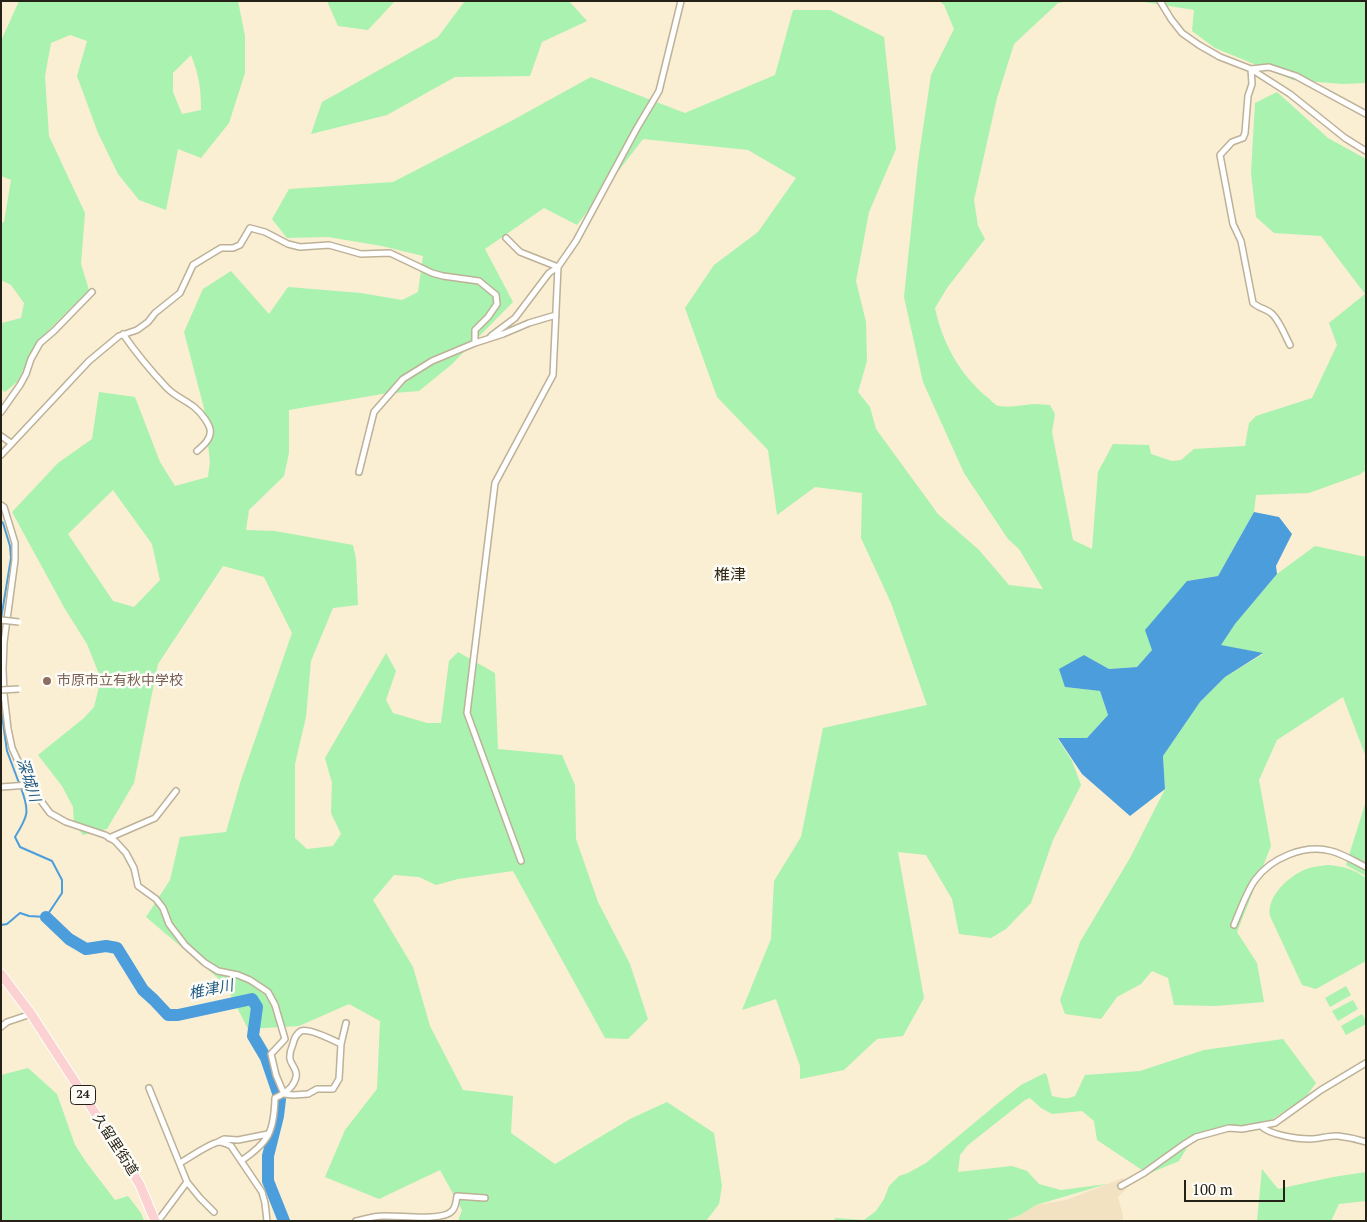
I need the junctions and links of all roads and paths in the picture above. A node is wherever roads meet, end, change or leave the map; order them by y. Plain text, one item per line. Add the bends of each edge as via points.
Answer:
1 (681, 1) edge
2 (1160, 1) edge
3 (1252, 69) junction
4 (1366, 114) edge
5 (1366, 151) edge
6 (506, 238) dead end
7 (558, 267) junction
8 (92, 292) dead end
9 (556, 315) junction
10 (512, 321) junction
11 (515, 330) junction
12 (123, 334) junction
13 (486, 340) junction
14 (475, 343) junction
15 (1290, 345) dead end
16 (1, 412) edge
17 (1, 436) edge
18 (11, 443) junction
19 (198, 451) dead end
20 (1, 455) edge
21 (359, 472) dead end
22 (1, 505) edge
23 (1, 620) edge
24 (19, 622) dead end
25 (19, 688) dead end
26 (1, 690) edge
27 (29, 785) junction
28 (1, 787) edge
29 (176, 791) dead end
30 (109, 838) junction
31 (521, 861) dead end
32 (1366, 867) edge
33 (1234, 926) dead end
34 (1, 974) edge
35 (31, 1014) junction
36 (346, 1023) dead end
37 (1, 1027) edge
38 (341, 1044) junction
39 (1366, 1063) edge
40 (149, 1088) dead end
41 (284, 1094) junction
42 (1260, 1126) junction
43 (268, 1134) junction
44 (218, 1142) junction
45 (1366, 1142) edge
46 (241, 1161) junction
47 (180, 1163) junction
48 (187, 1182) junction
49 (1121, 1186) dead end
50 (485, 1198) dead end
51 (214, 1212) dead end
52 (157, 1221) edge
53 (267, 1221) edge
54 (356, 1221) edge

1 - 7 street via 659,92 576,241
2 - 3 street via 1182,34 1220,57
3 - 4 street via 1270,67 1296,76
3 - 5 street
3 - 15 street via 1245,133 1220,155 1253,303 1275,316
6 - 7 street via 520,252
7 - 9 street
7 - 10 street via 549,273
8 - 16 street via 40,343 20,385
9 - 11 street
9 - 31 street via 553,376 496,483 467,713
10 - 11 street
10 - 13 street
11 - 13 street
12 - 14 street via 137,330 180,293 193,265 221,248 240,245 250,228 294,246 329,245 361,254 390,253 432,273 479,281 496,295 497,304 475,330
12 - 18 street via 89,361
12 - 19 street via 136,354 167,388 200,410 211,430
13 - 14 street
14 - 21 street via 432,361 402,379 374,412
17 - 18 street
18 - 20 street
22 - 27 street via 15,543 4,642 4,694 12,748
23 - 24 street, bridge
25 - 26 street, bridge
27 - 28 street
27 - 30 street via 50,813
29 - 30 street via 155,818
30 - 41 street via 126,853 138,886 156,899 185,945 218,971 250,980 268,992 285,1039 271,1054
32 - 33 street via 1329,850 1311,849 1289,854 1271,864 1255,880
34 - 35 main road, 久留里街道 / 24
35 - 37 street
35 - 52 main road, 久留里街道 / 24 via 128,1163
36 - 38 street
38 - 41 street via 339,1079 333,1090
38 - 41 street via 308,1030 300,1032 290,1052 296,1077
39 - 42 street via 1275,1123
40 - 47 street
41 - 43 street via 275,1098 275,1115
42 - 45 street via 1295,1137 1340,1136
42 - 49 street via 1229,1128 1196,1138
43 - 44 street
43 - 46 street via 257,1151
44 - 46 street via 231,1146
44 - 47 street
46 - 53 street via 262,1192
47 - 48 street
48 - 51 street
48 - 52 street
50 - 54 street via 456,1196 452,1211 434,1218 382,1216

